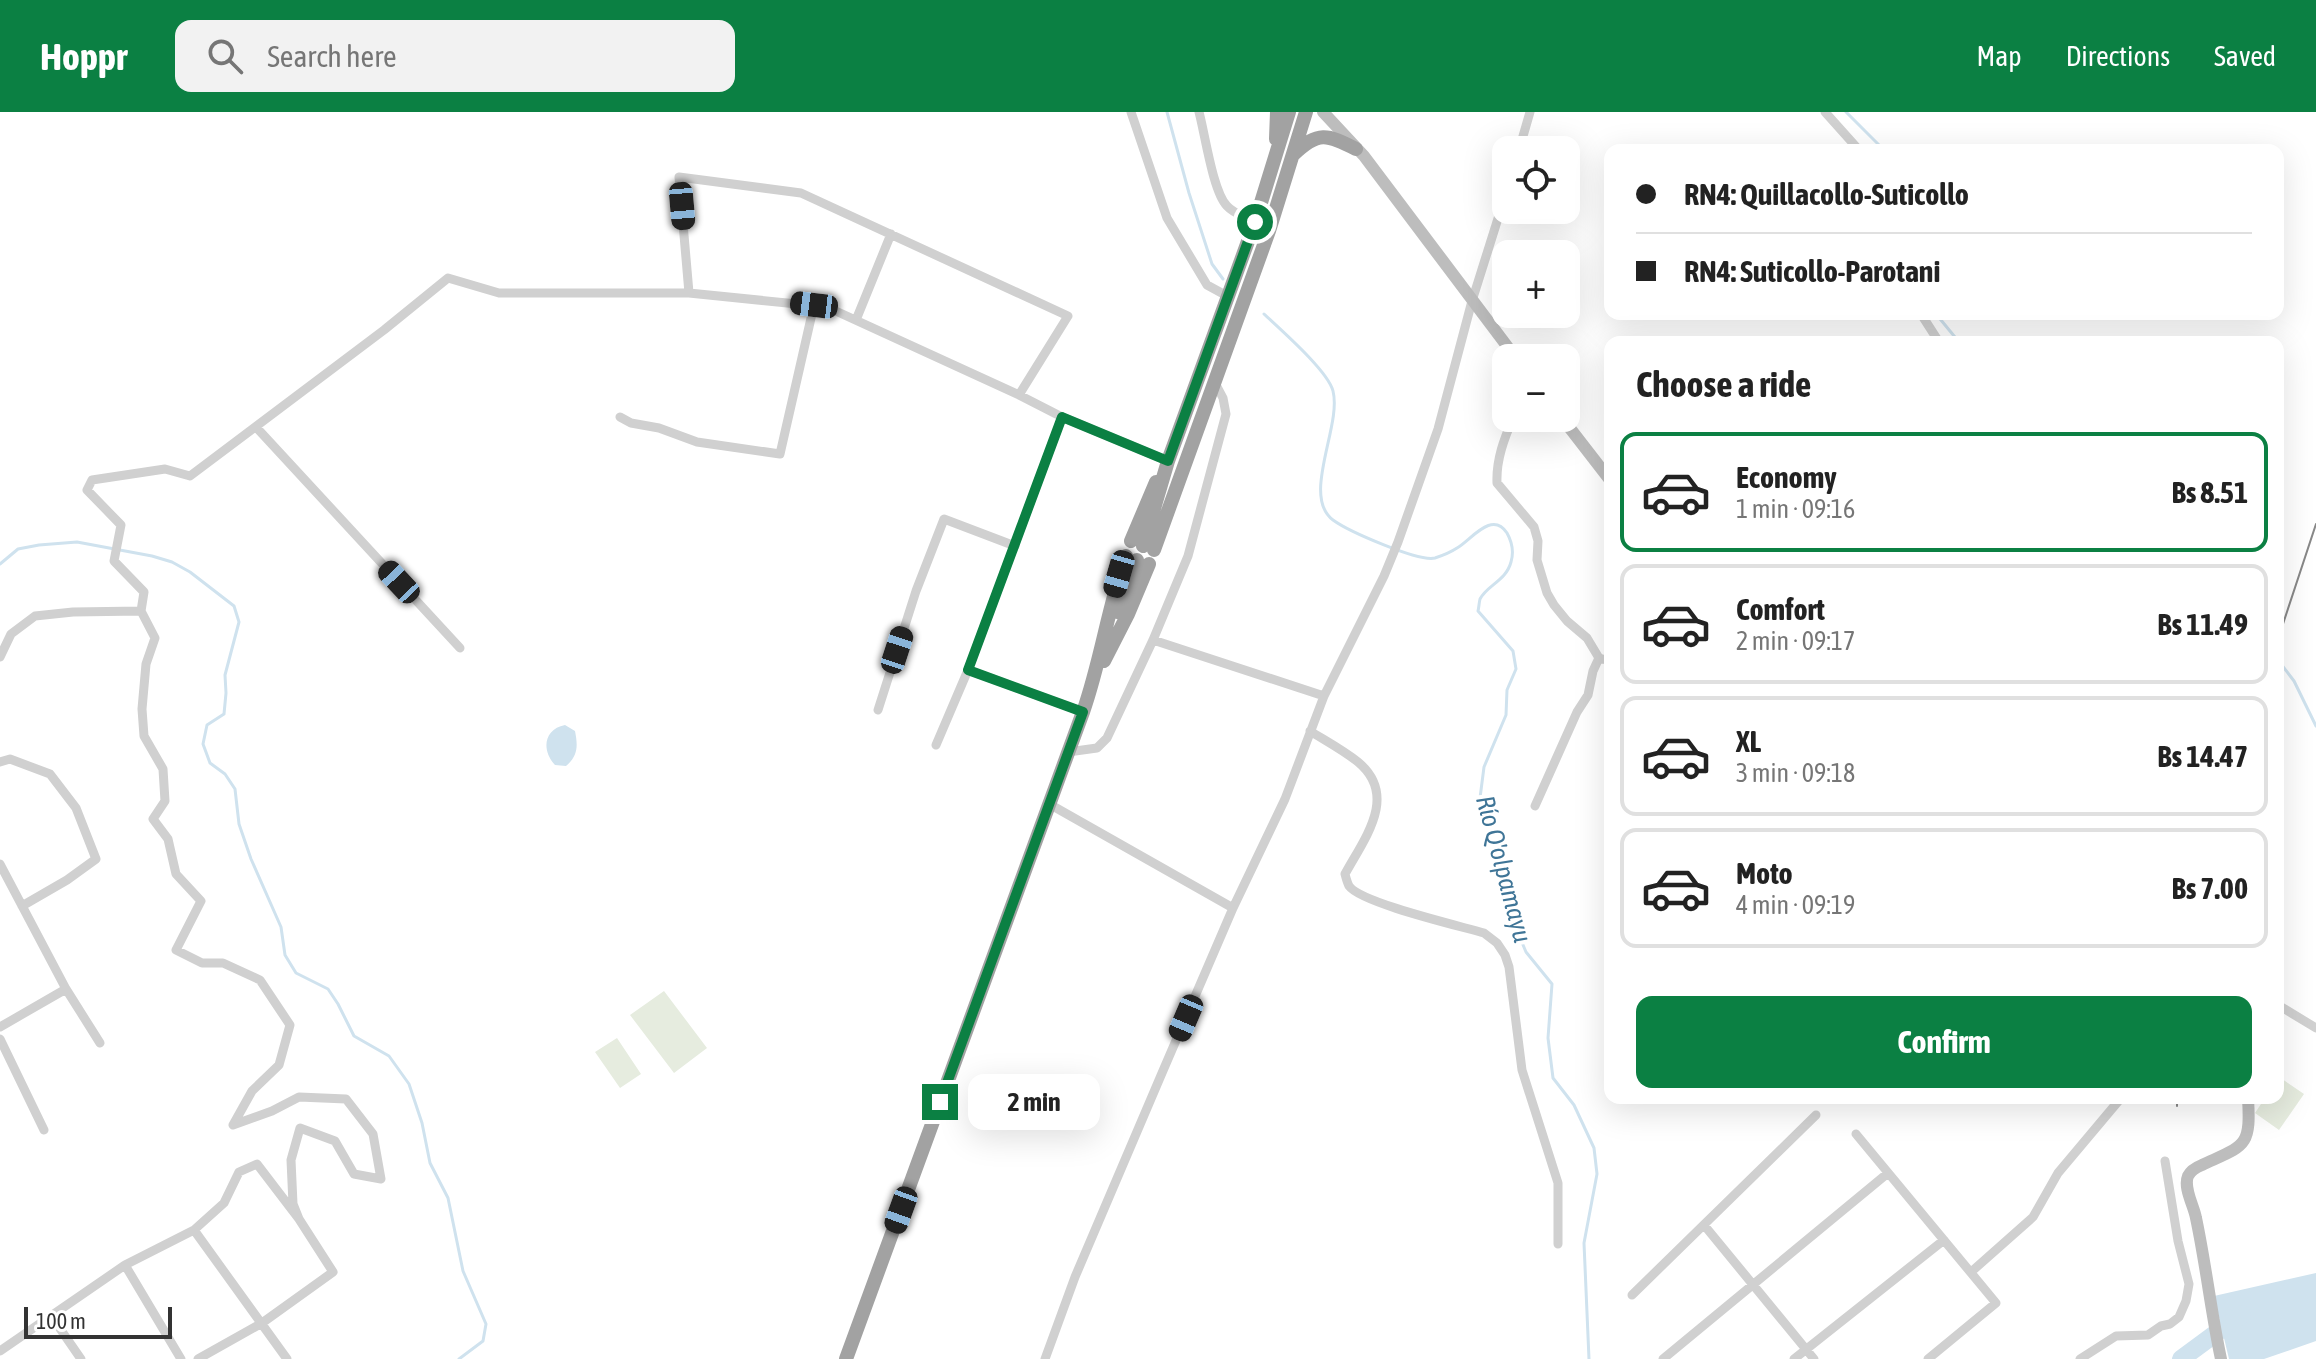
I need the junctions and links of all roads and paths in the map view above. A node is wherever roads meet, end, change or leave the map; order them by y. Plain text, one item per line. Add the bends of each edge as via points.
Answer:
1 (1131, 112) edge
2 (1199, 112) edge
3 (1277, 112) edge
4 (1289, 112) edge
5 (1306, 112) edge
6 (1323, 112) edge
7 (1530, 112) edge
8 (1825, 112) edge
9 (1523, 136) edge
10 (1854, 144) edge
11 (1356, 149) junction
12 (1293, 155) junction
13 (1274, 163) junction
14 (1255, 222) junction
15 (1496, 224) edge
16 (891, 234) junction
17 (689, 293) junction
18 (1229, 297) junction
19 (1472, 301) junction
20 (814, 305) junction
21 (856, 320) junction
22 (1505, 344) edge
23 (1214, 381) junction
24 (1019, 395) junction
25 (620, 417) dead end
26 (1062, 417) junction
27 (256, 427) junction
28 (1507, 432) edge
29 (1573, 432) edge
30 (1168, 461) junction
31 (1604, 472) edge
32 (1015, 546) junction
33 (1140, 553) junction
34 (141, 611) junction
35 (1153, 640) junction
36 (460, 648) dead end
37 (0, 657) edge
38 (1604, 658) edge
39 (1604, 660) edge
40 (968, 670) junction
41 (1093, 683) junction
42 (1324, 696) junction
43 (878, 710) dead end
44 (1083, 712) junction
45 (1310, 731) junction
46 (936, 745) dead end
47 (1068, 752) junction
48 (0, 762) edge
49 (1051, 805) junction
50 (1535, 806) dead end
51 (0, 864) edge
52 (12, 887) junction
53 (0, 893) edge
54 (22, 906) junction
55 (1233, 908) junction
56 (66, 989) junction
57 (2284, 1009) edge
58 (0, 1027) edge
59 (2316, 1028) edge
60 (0, 1039) edge
61 (100, 1043) dead end
62 (2116, 1104) edge
63 (2248, 1104) edge
64 (1816, 1115) dead end
65 (44, 1130) dead end
66 (1856, 1134) dead end
67 (2165, 1161) dead end
68 (1888, 1173) junction
69 (299, 1219) junction
70 (1704, 1225) junction
71 (194, 1230) junction
72 (1944, 1240) junction
73 (1558, 1244) dead end
74 (125, 1265) junction
75 (1971, 1272) junction
76 (1752, 1283) junction
77 (1632, 1295) dead end
78 (52, 1317) junction
79 (262, 1323) junction
80 (1806, 1349) junction
81 (0, 1351) edge
82 (81, 1359) edge
83 (181, 1359) edge
84 (198, 1359) edge
85 (287, 1359) edge
86 (846, 1359) edge
87 (1045, 1359) edge
88 (1663, 1359) edge
89 (1794, 1359) edge
90 (1814, 1359) edge
91 (1928, 1359) edge
92 (2080, 1359) edge
93 (2221, 1359) edge

1 - 18 street via 1167,218 1207,285
2 - 14 street via 1225,205
3 - 13 highway
4 - 13 highway
5 - 12 highway
6 - 11 main road
7 - 9 street
8 - 10 street
11 - 12 highway via 1337,139 1316,137
11 - 19 main road
12 - 23 highway
13 - 14 highway
14 - 18 highway
15 - 19 street
16 - 17 street via 801,193 679,177
16 - 21 street
16 - 24 street via 1068,316
17 - 20 street
17 - 27 street via 499,293 448,278
18 - 30 highway
19 - 22 main road
19 - 42 street via 1438,429 1398,542
20 - 21 street
20 - 25 street via 780,454 697,442
21 - 24 street
23 - 33 highway
23 - 35 street via 1226,414 1188,556
24 - 26 street
26 - 30 street
26 - 32 street
27 - 34 street via 190,476 165,469 92,480 87,490 121,525 114,561 144,592
27 - 36 street
28 - 38 street via 1497,483 1534,527 1537,560 1554,605
29 - 31 main road
30 - 33 highway
32 - 40 street
32 - 43 street via 944,519
33 - 41 highway
33 - 41 highway via 1128,614
34 - 37 street via 35,616 11,634
34 - 69 street via 155,638 146,664 144,736 163,769 165,801 153,819 168,839 176,874 201,901 176,950 260,980 290,1025 279,1065 252,1091 233,1125 299,1097 346,1099 373,1134 381,1179 354,1174 335,1141 300,1128 291,1160
35 - 42 street
35 - 47 street via 1107,738 1097,748
39 - 50 street via 1593,671 1588,695
40 - 44 street
40 - 46 street
41 - 44 highway
42 - 45 street
44 - 47 highway
45 - 55 street via 1285,799
45 - 73 street via 1359,763 1376,790 1375,816 1345,874 1349,886 1382,903 1484,933 1505,955 1522,1070 1558,1183
47 - 49 highway
48 - 54 street via 10,759 50,774 76,808 96,859
49 - 55 street
49 - 86 highway
51 - 52 street
52 - 53 street
52 - 54 street
54 - 56 street
55 - 87 street
56 - 58 street
56 - 61 street
57 - 59 street
60 - 65 street
62 - 75 street via 2058,1173 2033,1217
63 - 93 main road via 2246,1140 2187,1177
64 - 70 street
66 - 68 street
67 - 92 street via 2189,1284 2186,1301 2170,1324 2148,1335 2116,1336
68 - 72 street
68 - 76 street
69 - 71 street via 257,1164 239,1172 224,1203
69 - 79 street via 333,1272
70 - 76 street
70 - 77 street
71 - 74 street
71 - 79 street
72 - 75 street
72 - 80 street
74 - 78 street
74 - 83 street
75 - 91 street via 1996,1303
76 - 80 street
76 - 88 street
78 - 81 street
78 - 82 street
79 - 84 street
79 - 85 street
80 - 89 street
80 - 90 street

